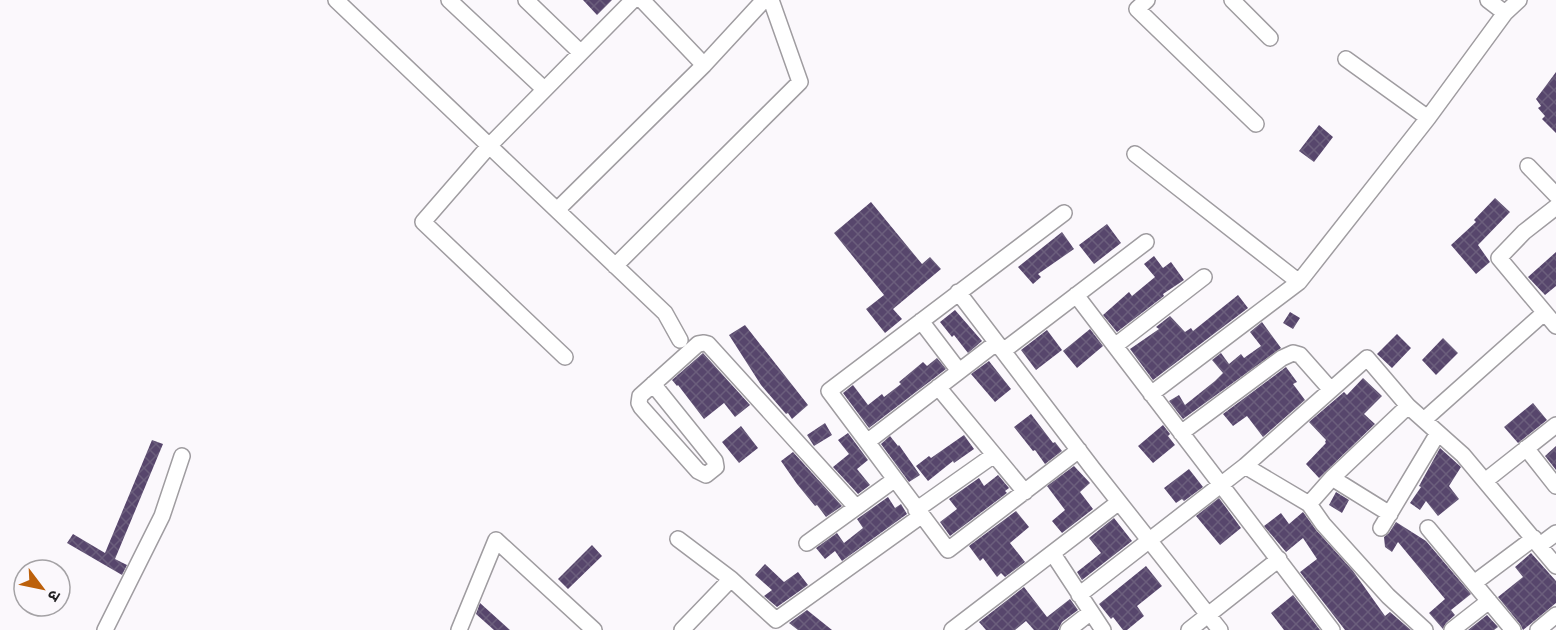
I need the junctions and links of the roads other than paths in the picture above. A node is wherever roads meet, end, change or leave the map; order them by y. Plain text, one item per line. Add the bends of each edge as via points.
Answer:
1 (336, 0) edge
2 (449, 0) edge
3 (526, 0) edge
4 (633, 0) edge
5 (642, 0) edge
6 (764, 0) edge
7 (771, 0) edge
8 (1147, 0) edge
9 (1232, 0) edge
10 (1488, 0) edge
11 (1519, 0) edge
12 (1505, 14) junction
13 (1270, 38) dead end
14 (580, 52) junction
15 (1346, 59) dead end
16 (704, 65) junction
17 (544, 89) junction
18 (1428, 118) junction
19 (1257, 124) dead end
20 (489, 146) junction
21 (1136, 154) dead end
22 (1528, 166) dead end
23 (1556, 195) edge
24 (1556, 207) edge
25 (557, 210) junction
26 (1064, 213) dead end
27 (1146, 242) dead end
28 (615, 266) junction
29 (1204, 277) dead end
30 (1299, 282) junction
31 (958, 292) junction
32 (1076, 295) junction
33 (1544, 313) junction
34 (921, 321) junction
35 (1556, 326) edge
36 (680, 340) dead end
37 (1116, 345) junction
38 (999, 347) junction
39 (565, 357) dead end
40 (959, 371) junction
41 (654, 384) junction
42 (938, 387) junction
43 (1331, 390) junction
44 (1151, 394) junction
45 (1408, 406) junction
46 (1425, 420) junction
47 (1556, 425) edge
48 (1181, 433) junction
49 (1438, 433) junction
50 (867, 442) junction
51 (1526, 448) junction
52 (1079, 450) junction
53 (994, 455) junction
54 (182, 456) dead end
55 (1245, 466) junction
56 (1332, 478) junction
57 (894, 480) junction
58 (1485, 481) junction
59 (1221, 483) junction
60 (1556, 486) edge
61 (1024, 492) junction
62 (1119, 502) junction
63 (1309, 504) junction
64 (856, 507) junction
65 (919, 513) junction
66 (1390, 514) junction
67 (1381, 528) dead end
68 (1428, 528) dead end
69 (1556, 533) edge
70 (678, 539) dead end
71 (1148, 539) junction
72 (1537, 542) junction
73 (807, 543) dead end
74 (1053, 554) junction
75 (1279, 559) junction
76 (1556, 566) edge
77 (731, 579) junction
78 (1474, 583) junction
79 (1079, 595) junction
80 (1489, 601) junction
81 (1090, 612) junction
82 (1208, 615) junction
83 (1556, 615) edge
84 (774, 625) edge
85 (105, 630) edge
86 (459, 630) edge
87 (594, 630) edge
88 (682, 630) edge
89 (952, 630) edge
90 (1068, 630) edge
91 (1103, 630) edge
92 (1189, 630) edge
93 (1220, 630) edge
94 (1332, 630) edge
95 (1425, 630) edge
96 (1452, 630) edge
97 (1514, 630) edge
98 (1538, 630) edge

1 - 20 street
2 - 17 street
3 - 14 street
4 - 14 street
5 - 16 street
6 - 16 street
7 - 28 street via 800,82
8 - 19 street via 1137,9
9 - 13 street
10 - 12 street
11 - 12 street
12 - 18 street
14 - 17 street
15 - 18 street
16 - 25 street
17 - 20 street
18 - 30 street
20 - 25 street
20 - 39 street via 423,222
21 - 30 street
22 - 23 street
24 - 33 street via 1499,258
25 - 28 street
26 - 31 street
27 - 32 street
28 - 36 street via 665,314
29 - 37 street
30 - 44 street
31 - 34 street
31 - 38 street
32 - 37 street
32 - 38 street
33 - 35 street
33 - 46 street
34 - 40 street
34 - 50 street via 829,392
37 - 44 street
38 - 40 street
38 - 52 street
40 - 42 street
41 - 41 street via 715,461 713,472 706,476 698,471 641,408 640,396
41 - 64 street via 698,344 708,344
42 - 50 street
42 - 53 street
43 - 45 street via 1367,358
43 - 48 street via 1300,355 1293,353
43 - 55 street
44 - 48 street
45 - 46 street
45 - 56 street
46 - 49 street
47 - 51 street
48 - 59 street
49 - 58 street
49 - 66 street
50 - 57 street
51 - 58 street
51 - 60 street
52 - 61 street
52 - 62 street
53 - 61 street
53 - 65 street
54 - 85 street via 162,516
55 - 59 street
55 - 63 street
56 - 63 street
56 - 66 street
57 - 64 street
57 - 65 street
58 - 72 street
59 - 71 street
59 - 75 street
61 - 65 street via 948,550
62 - 71 street
62 - 74 street
63 - 95 street via 1388,596
64 - 73 street
65 - 84 street
66 - 67 street
68 - 78 street
69 - 72 street
70 - 77 street
71 - 79 street
71 - 82 street
72 - 76 street
72 - 78 street
74 - 79 street
74 - 89 street
75 - 82 street
75 - 94 street
77 - 84 street
77 - 88 street
78 - 80 street
79 - 81 street
80 - 96 street
80 - 97 street
81 - 90 street
81 - 91 street
82 - 92 street
82 - 93 street
83 - 98 street
86 - 87 street via 496,540

